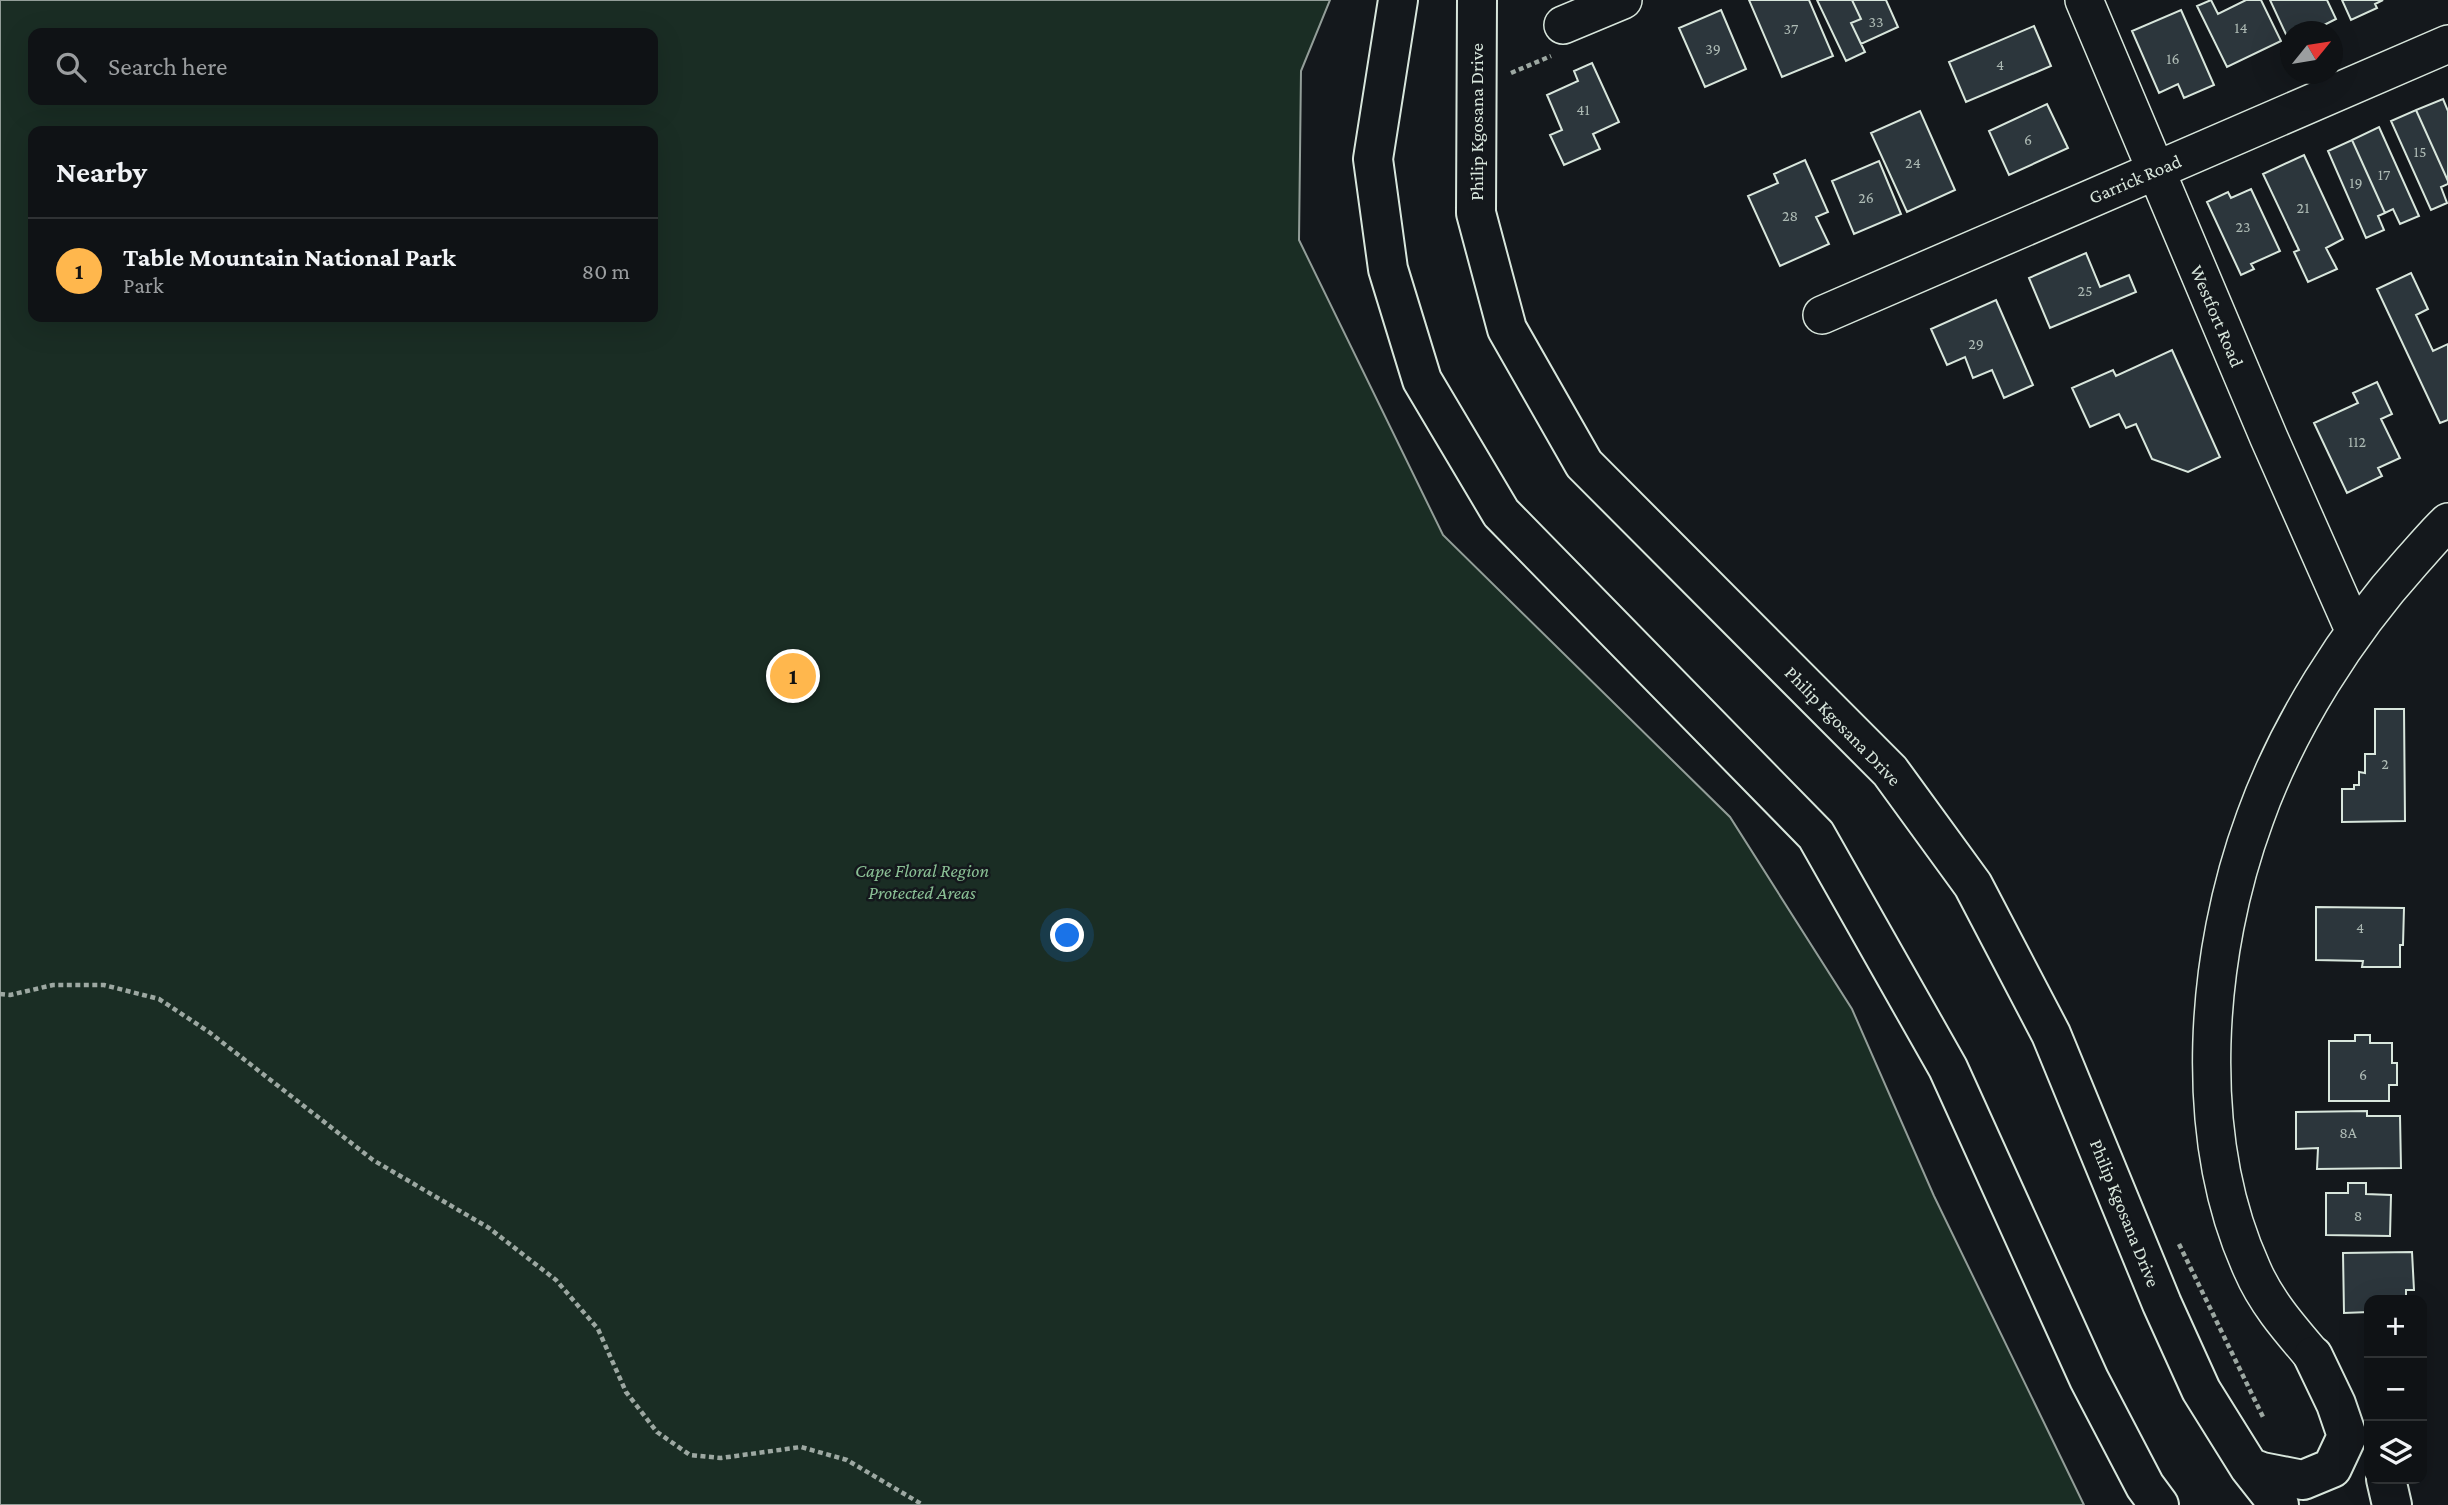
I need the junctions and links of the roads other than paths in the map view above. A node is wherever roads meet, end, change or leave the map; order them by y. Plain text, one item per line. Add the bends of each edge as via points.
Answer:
1 (1398, 0) edge
2 (1477, 0) edge
3 (1623, 0) edge
4 (2084, 0) edge
5 (1563, 25) dead end
6 (2448, 44) edge
7 (2155, 170) junction
8 (1822, 314) dead end
9 (2446, 529) edge
10 (2354, 630) junction
11 (2313, 1356) junction
12 (2364, 1410) edge
13 (2249, 1466) junction
14 (2387, 1484) edge
15 (2159, 1505) edge
16 (2279, 1505) edge
17 (2392, 1505) edge

1 - 15 main road via 1373,159 1388,269 1422,380 1501,513 1816,835 1948,1068 2089,1379
2 - 13 main road, Philip Kgosana Drive via 1476,213 1507,328 1584,464 1890,771 1973,885 2051,1034 2202,1390
3 - 5 street
4 - 7 street, Westfort Road
6 - 7 street, Garrick Road
7 - 8 street, Garrick Road
7 - 10 street, Westfort Road
9 - 10 street
10 - 11 street via 2313,697 2255,816 2237,872 2215,999 2212,1076 2227,1199 2262,1290
11 - 12 main road via 2353,1389
11 - 13 main road via 2347,1436 2332,1468 2303,1480
13 - 16 main road, Philip Kgosana Drive
14 - 17 main road

